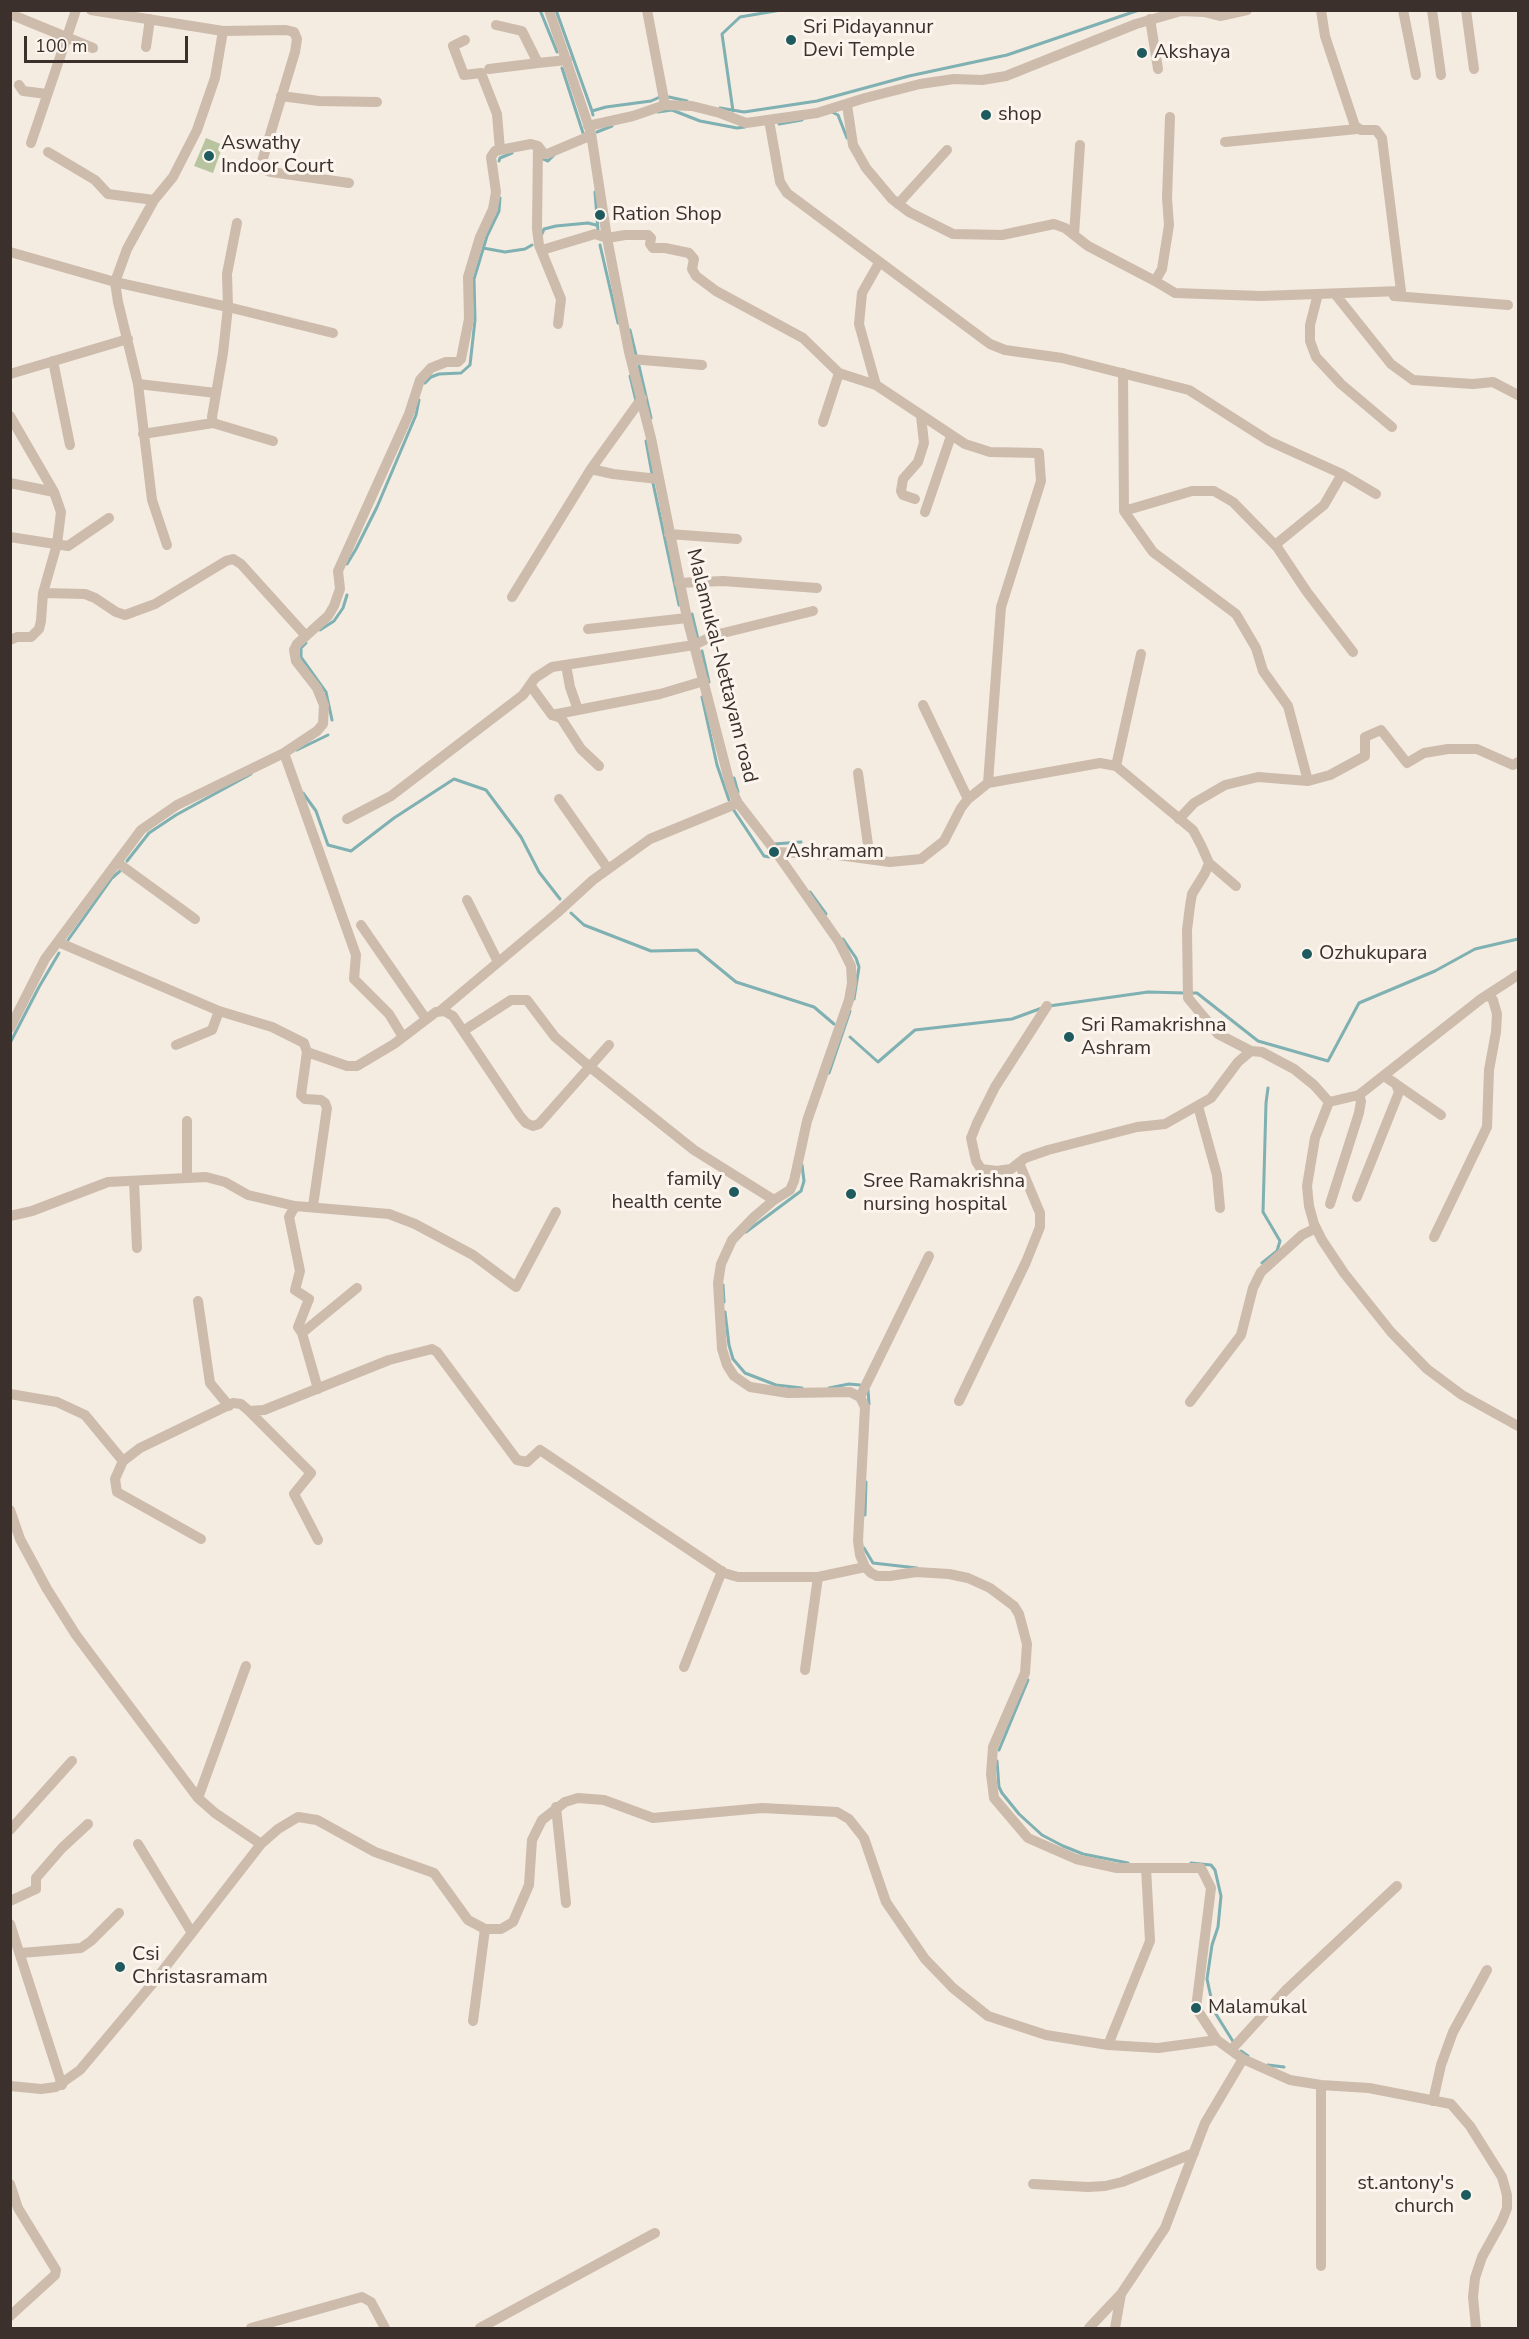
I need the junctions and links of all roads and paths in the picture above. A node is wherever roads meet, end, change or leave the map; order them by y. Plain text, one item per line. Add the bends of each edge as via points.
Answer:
1 (76, 10) edge
2 (91, 10) edge
3 (549, 10) edge
4 (647, 10) edge
5 (1247, 10) edge
6 (1321, 10) edge
7 (1403, 10) edge
8 (1432, 10) edge
9 (1466, 10) edge
10 (12, 18) edge
11 (1150, 19) junction
12 (150, 20) junction
13 (496, 25) dead end
14 (223, 31) junction
15 (66, 37) junction
16 (465, 40) dead end
17 (146, 47) dead end
18 (93, 48) dead end
19 (567, 60) junction
20 (538, 63) junction
21 (489, 69) dead end
22 (1158, 69) dead end
23 (1474, 69) dead end
24 (1416, 75) dead end
25 (1441, 75) dead end
26 (19, 85) dead end
27 (47, 94) junction
28 (281, 96) junction
29 (377, 102) dead end
30 (665, 105) junction
31 (847, 105) junction
32 (1170, 117) dead end
33 (769, 120) junction
34 (590, 129) junction
35 (1357, 129) junction
36 (1225, 142) dead end
37 (31, 143) dead end
38 (1080, 145) dead end
39 (538, 146) junction
40 (500, 150) junction
41 (947, 150) dead end
42 (48, 152) dead end
43 (349, 183) dead end
44 (154, 200) junction
45 (898, 204) junction
46 (237, 223) dead end
47 (1074, 235) junction
48 (607, 238) junction
49 (542, 250) junction
50 (10, 252) edge
51 (879, 263) junction
52 (1155, 281) junction
53 (116, 282) junction
54 (1354, 293) junction
55 (1317, 294) junction
56 (1335, 294) junction
57 (1508, 305) dead end
58 (228, 307) junction
59 (558, 324) dead end
60 (333, 333) dead end
61 (128, 339) junction
62 (631, 359) junction
63 (53, 361) junction
64 (702, 365) dead end
65 (839, 373) junction
66 (1123, 373) junction
67 (10, 374) edge
68 (138, 384) junction
69 (876, 385) junction
70 (216, 393) junction
71 (1518, 395) edge
72 (642, 398) junction
73 (10, 416) edge
74 (921, 416) junction
75 (823, 422) dead end
76 (213, 423) junction
77 (1392, 427) dead end
78 (143, 434) junction
79 (951, 436) junction
80 (273, 441) dead end
81 (70, 445) dead end
82 (591, 469) junction
83 (1342, 474) junction
84 (658, 479) junction
85 (10, 483) edge
86 (54, 492) junction
87 (1376, 494) dead end
88 (915, 499) dead end
89 (1124, 511) junction
90 (925, 512) dead end
91 (109, 518) dead end
92 (669, 534) junction
93 (10, 537) edge
94 (737, 538) dead end
95 (57, 544) junction
96 (167, 544) dead end
97 (1275, 545) junction
98 (679, 582) junction
99 (817, 588) dead end
100 (44, 593) junction
101 (512, 597) dead end
102 (813, 611) dead end
103 (687, 618) junction
104 (588, 629) dead end
105 (306, 636) junction
106 (10, 640) edge
107 (694, 645) junction
108 (1353, 652) dead end
109 (1141, 654) dead end
110 (566, 665) junction
111 (704, 681) junction
112 (530, 685) junction
113 (923, 705) dead end
114 (578, 710) junction
115 (552, 715) junction
116 (285, 756) junction
117 (1518, 762) edge
118 (1116, 765) junction
119 (599, 766) dead end
120 (858, 773) dead end
121 (1308, 781) junction
122 (988, 783) junction
123 (559, 799) dead end
124 (968, 799) junction
125 (738, 803) junction
126 (347, 819) dead end
127 (1179, 819) junction
128 (776, 852) junction
129 (870, 859) junction
130 (118, 863) junction
131 (1209, 863) junction
132 (608, 869) junction
133 (1236, 886) dead end
134 (467, 900) dead end
135 (195, 919) dead end
136 (361, 925) dead end
137 (58, 942) junction
138 (498, 962) junction
139 (1518, 975) edge
140 (1488, 995) junction
141 (1047, 1006) dead end
142 (219, 1011) junction
143 (440, 1011) junction
144 (426, 1020) junction
145 (10, 1028) edge
146 (463, 1031) junction
147 (403, 1037) junction
148 (176, 1045) dead end
149 (609, 1045) dead end
150 (1251, 1051) junction
151 (307, 1052) junction
152 (590, 1067) junction
153 (1384, 1076) junction
154 (1396, 1084) junction
155 (1359, 1095) junction
156 (1329, 1102) junction
157 (1198, 1106) junction
158 (1442, 1115) dead end
159 (187, 1121) dead end
160 (1019, 1163) junction
161 (187, 1178) junction
162 (135, 1181) junction
163 (1357, 1197) dead end
164 (774, 1200) junction
165 (1330, 1204) dead end
166 (295, 1206) junction
167 (313, 1206) junction
168 (1220, 1208) dead end
169 (556, 1212) dead end
170 (10, 1216) edge
171 (1316, 1228) junction
172 (1434, 1236) dead end
173 (137, 1248) dead end
174 (929, 1256) dead end
175 (357, 1288) dead end
176 (198, 1301) dead end
177 (302, 1333) junction
178 (318, 1389) junction
179 (10, 1394) edge
180 (860, 1397) junction
181 (959, 1401) dead end
182 (1190, 1402) dead end
183 (229, 1406) junction
184 (249, 1410) junction
185 (1518, 1426) edge
186 (123, 1461) junction
187 (10, 1510) edge
188 (201, 1539) dead end
189 (318, 1540) dead end
190 (865, 1567) junction
191 (722, 1571) junction
192 (818, 1577) junction
193 (246, 1666) dead end
194 (684, 1667) dead end
195 (805, 1670) dead end
196 (72, 1761) dead end
197 (198, 1798) junction
198 (556, 1808) junction
199 (88, 1824) dead end
200 (10, 1830) edge
201 (138, 1844) dead end
202 (261, 1844) junction
203 (1146, 1868) junction
204 (1397, 1886) dead end
205 (10, 1901) edge
206 (566, 1903) dead end
207 (118, 1913) dead end
208 (10, 1924) edge
209 (485, 1929) junction
210 (192, 1933) junction
211 (21, 1953) junction
212 (1486, 1970) dead end
213 (473, 2020) dead end
214 (1217, 2040) junction
215 (1108, 2044) junction
216 (1232, 2049) junction
217 (1243, 2059) junction
218 (10, 2085) edge
219 (62, 2085) junction
220 (1321, 2085) junction
221 (1434, 2101) junction
222 (1194, 2154) junction
223 (10, 2184) edge
224 (1033, 2184) dead end
225 (1513, 2195) edge
226 (14, 2211) edge
227 (655, 2233) dead end
228 (1322, 2266) dead end
229 (1121, 2294) junction
230 (10, 2316) edge
231 (251, 2328) edge
232 (385, 2328) edge
233 (480, 2328) edge
234 (1089, 2328) edge
235 (1115, 2328) edge
236 (1476, 2328) edge

1 - 15 street
2 - 12 street
3 - 19 street, Malamukal-Nettayam road
4 - 30 street
5 - 11 street via 1220,16 1181,11
6 - 35 street via 1325,36
7 - 24 street
8 - 25 street
9 - 23 street
10 - 15 street
11 - 22 street
11 - 31 street via 1006,76 920,84
12 - 14 street
12 - 17 street
13 - 20 street via 522,31
14 - 28 street via 294,32 297,42
14 - 44 street via 215,78 197,129 173,177
15 - 18 street
15 - 27 street
16 - 40 street via 453,46 464,75 481,73 497,114
19 - 20 street
19 - 34 street, Malamukal-Nettayam road
20 - 21 street
26 - 27 street via 23,91
27 - 37 street
28 - 29 street
28 - 43 street via 260,168
30 - 33 street via 692,106 746,123
30 - 34 street
31 - 33 street
31 - 45 street via 853,145 866,168
32 - 52 street via 1169,225 1162,269
33 - 51 street via 780,182 787,193
34 - 39 street via 585,138 547,154
34 - 48 street, Malamukal-Nettayam road
35 - 36 street
35 - 54 street via 1377,130 1382,138 1401,291
38 - 47 street
39 - 40 street
39 - 49 street via 536,222
40 - 105 street via 491,157 496,187 493,209 468,277 469,319 460,359 431,368 420,380 409,414 338,571 340,589 334,606
41 - 45 street
42 - 44 street via 95,180 108,194
44 - 53 street via 127,249
45 - 47 street via 953,234 1002,235 1053,224
46 - 58 street via 227,274
47 - 52 street
48 - 49 street via 595,234
48 - 62 street, Malamukal-Nettayam road
48 - 65 street via 648,235 653,248 688,253 694,259 692,269 696,276 803,338
49 - 59 street via 561,299
50 - 53 street
51 - 66 street via 990,344
51 - 69 street via 862,293 859,324
52 - 55 street via 1174,292
53 - 58 street
53 - 61 street
54 - 56 street
54 - 57 street
55 - 56 street
55 - 77 street via 1310,325 1316,357
56 - 71 street via 1391,364 1413,380 1493,382
58 - 60 street
58 - 70 street
61 - 63 street
61 - 68 street
62 - 64 street
62 - 72 street, Malamukal-Nettayam road
63 - 67 street
63 - 81 street
65 - 69 street
65 - 75 street
66 - 83 street via 1189,390 1269,441
66 - 89 street
68 - 70 street
68 - 78 street
69 - 74 street
70 - 76 street
72 - 82 street
72 - 84 street, Malamukal-Nettayam road
73 - 86 street
74 - 79 street
74 - 88 street via 924,443 918,462 903,479 901,491
76 - 78 street
76 - 80 street
78 - 96 street via 152,500
79 - 90 street
79 - 122 street via 990,452 1039,453 1041,481 1001,607
82 - 84 street
82 - 101 street
83 - 87 street
83 - 97 street via 1324,505
84 - 92 street, Malamukal-Nettayam road
85 - 86 street
86 - 95 street via 61,508
89 - 97 street via 1192,491 1214,491 1233,502
89 - 121 street via 1153,552 1236,614 1256,648 1263,671 1288,706
91 - 95 street via 68,546
92 - 94 street
92 - 98 street, Malamukal-Nettayam road
93 - 95 street
95 - 100 street
97 - 108 street
98 - 99 street
98 - 103 street, Malamukal-Nettayam road
100 - 105 street via 85,594 125,615 155,604 233,560
100 - 106 street via 38,632
102 - 107 street via 715,635
103 - 104 street
103 - 107 street, Malamukal-Nettayam road
105 - 116 street via 295,646 294,654 317,688 325,709 324,721
107 - 110 street
107 - 111 street, Malamukal-Nettayam road
109 - 118 street
110 - 112 street via 552,667
110 - 114 street
111 - 114 street
111 - 125 street, Malamukal-Nettayam road
112 - 115 street
112 - 126 street via 523,695 391,796
113 - 124 street
114 - 115 street
115 - 119 street via 561,718 581,749
116 - 130 street via 158,817 141,830
116 - 147 street via 356,955 354,980 388,1014
117 - 121 street via 1513,765 1477,749 1448,749 1424,753 1407,763 1381,730 1365,737 1365,756
118 - 122 street via 1100,763
118 - 127 street
120 - 129 street
121 - 127 street via 1258,777 1225,785 1194,803
122 - 124 street
123 - 132 street
124 - 129 street via 944,841 921,859
125 - 128 street, Malamukal-Nettayam road
125 - 132 street via 650,839
127 - 131 street via 1193,830
128 - 129 street
128 - 164 street, Malamukal-Nettayam road via 846,954 852,983 807,1121 794,1181 790,1190
130 - 135 street
130 - 137 street
131 - 133 street
131 - 150 street via 1192,894 1190,906 1188,998 1218,1034
132 - 138 street
134 - 138 street
136 - 144 street
137 - 142 street
137 - 145 street via 45,959
138 - 143 street
139 - 140 street
140 - 153 street
140 - 172 street via 1497,1014 1489,1070 1487,1127
141 - 160 street via 994,1087 971,1138 981,1169 1011,1169
142 - 148 street via 212,1030
142 - 151 street via 272,1027 301,1041
143 - 144 street
143 - 146 street via 453,1016
144 - 147 street
146 - 152 street via 511,1000 527,1000 555,1038
146 - 152 street via 529,1125 538,1124
147 - 151 street via 357,1066
149 - 152 street
150 - 156 street via 1262,1052 1294,1069
150 - 157 street via 1211,1098
151 - 167 street via 301,1095 305,1100 324,1102 327,1108
152 - 164 street via 694,1149
153 - 154 street
153 - 155 street
154 - 158 street
154 - 163 street via 1399,1092
155 - 156 street
155 - 165 street via 1359,1113
156 - 171 street via 1315,1138 1307,1186
157 - 160 street via 1165,1125 1137,1127 1048,1149
157 - 168 street via 1217,1174
159 - 161 street
160 - 181 street via 1040,1213 1040,1227
161 - 162 street
161 - 166 street via 217,1179 248,1195
162 - 170 street via 93,1186
162 - 173 street
164 - 180 street, Malamukal-Nettayam road via 732,1240 721,1264 718,1283 722,1349 728,1365 734,1376 750,1387 788,1393 850,1392
166 - 167 street
166 - 177 street via 289,1217 300,1271 295,1290 309,1299 298,1327
167 - 169 street via 389,1214 415,1224 473,1255 513,1287
171 - 182 street via 1302,1235 1261,1272 1241,1335
171 - 185 street via 1344,1273 1391,1332 1427,1369 1462,1395
174 - 180 street
175 - 177 street
176 - 183 street via 210,1383
177 - 178 street
178 - 184 street via 264,1410
178 - 191 street via 389,1360 435,1350 517,1460 527,1462 540,1450
179 - 186 street via 57,1402 85,1415
180 - 190 street via 865,1407 858,1541
183 - 184 street via 238,1403
183 - 186 street via 140,1448
184 - 189 street via 311,1473 294,1494
186 - 188 street via 115,1479 117,1492
187 - 197 street via 46,1589 76,1635
190 - 192 street
190 - 203 street via 877,1576 916,1572 968,1578 1014,1606 1027,1644 1025,1673 993,1747 994,1798 1028,1838 1076,1859 1117,1868
191 - 192 street via 738,1577
191 - 194 street
192 - 195 street
193 - 197 street
196 - 200 street
197 - 202 street
198 - 206 street
198 - 209 street via 542,1820 532,1840 529,1885 513,1922 501,1929
198 - 215 street via 578,1798 604,1800 652,1818 762,1808 837,1812 849,1819 864,1838 886,1902 925,1959 953,1988 988,2016 1046,2035
199 - 205 street via 36,1878 36,1889
201 - 210 street
202 - 209 street via 292,1819 316,1820 375,1852 434,1873 468,1920
202 - 210 street
203 - 214 street via 1201,1868 1210,1888 1196,2008
203 - 215 street via 1150,1941
204 - 216 street via 1285,1991
207 - 211 street via 81,1948
208 - 211 street
209 - 213 street
210 - 219 street via 99,2048
211 - 219 street
212 - 221 street via 1453,2032 1441,2064
214 - 215 street via 1158,2049
214 - 216 street
216 - 217 street
217 - 220 street via 1290,2080
217 - 222 street via 1206,2122
218 - 219 street via 41,2089
220 - 221 street via 1369,2088
220 - 228 street
221 - 225 street via 1451,2104 1470,2126
222 - 224 street via 1106,2186
222 - 229 street via 1165,2228
223 - 226 street
225 - 236 street via 1475,2278
226 - 230 street via 57,2270
227 - 233 street
229 - 234 street
229 - 235 street
231 - 232 street via 362,2297 371,2302

